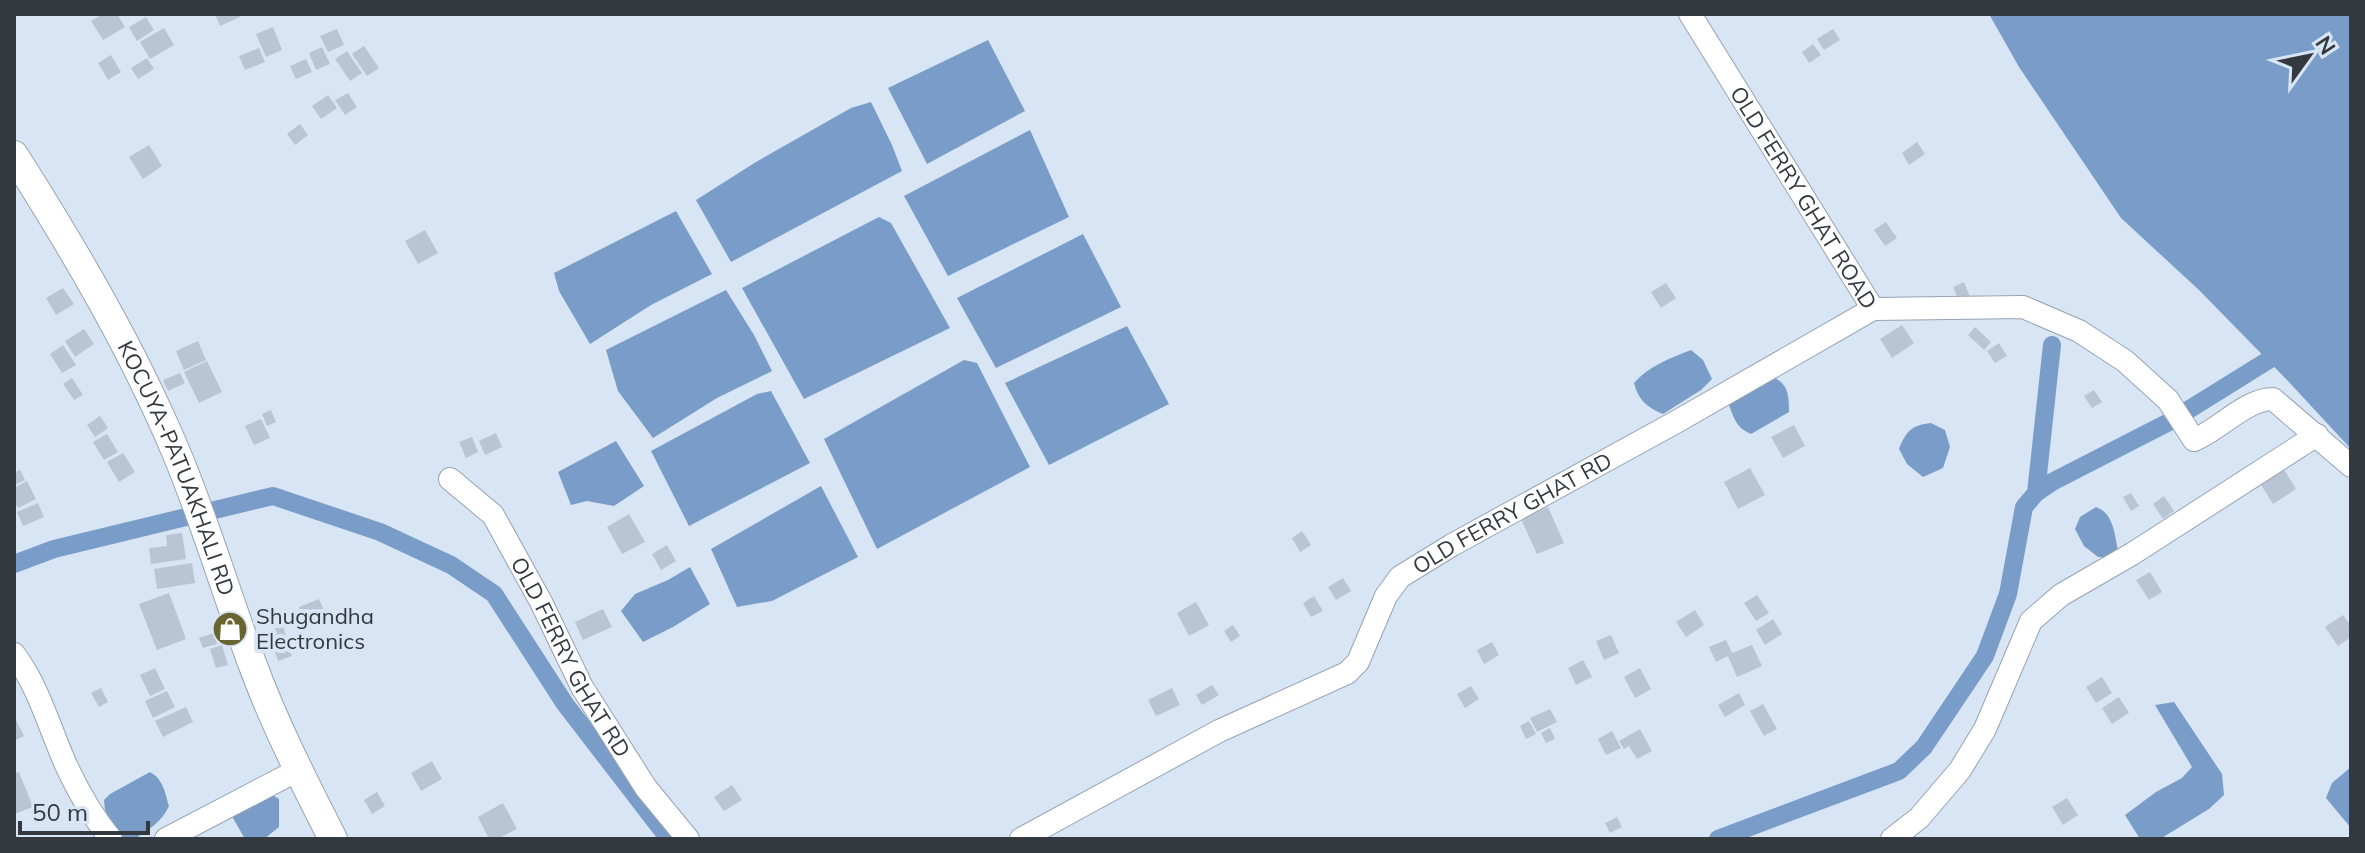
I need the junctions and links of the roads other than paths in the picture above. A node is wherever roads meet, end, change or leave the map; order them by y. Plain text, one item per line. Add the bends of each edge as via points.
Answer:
1 (1690, 14) edge
2 (14, 155) edge
3 (1873, 309) junction
4 (2317, 435) junction
5 (2351, 466) edge
6 (450, 479) dead end
7 (14, 654) edge
8 (298, 770) junction
9 (111, 839) edge
10 (166, 839) edge
11 (333, 839) edge
12 (688, 839) edge
13 (1021, 839) edge
14 (1892, 839) edge

1 - 3 street, OLD FERRY GHAT ROAD
2 - 8 main road, KOCUYA-PATUAKHALI RD via 129,350 176,453 252,665
3 - 4 street, OLD FERRY GHAT ROAD via 2023,307 2079,331 2113,354 2168,400 2194,440 2263,399 2273,399
3 - 13 street, OLD FERRY GHAT RD via 1400,577 1386,596 1358,662 1347,673 1219,731
4 - 5 street, OLD FERRY GHAT ROAD
4 - 14 street via 2061,595 2031,621 1985,729 1960,770 1919,818
6 - 12 street, OLD FERRY GHAT RD via 493,515 582,687 646,788
7 - 9 street via 42,702 67,766
8 - 10 street
8 - 11 main road, KOCUYA-PATUAKHALI RD

